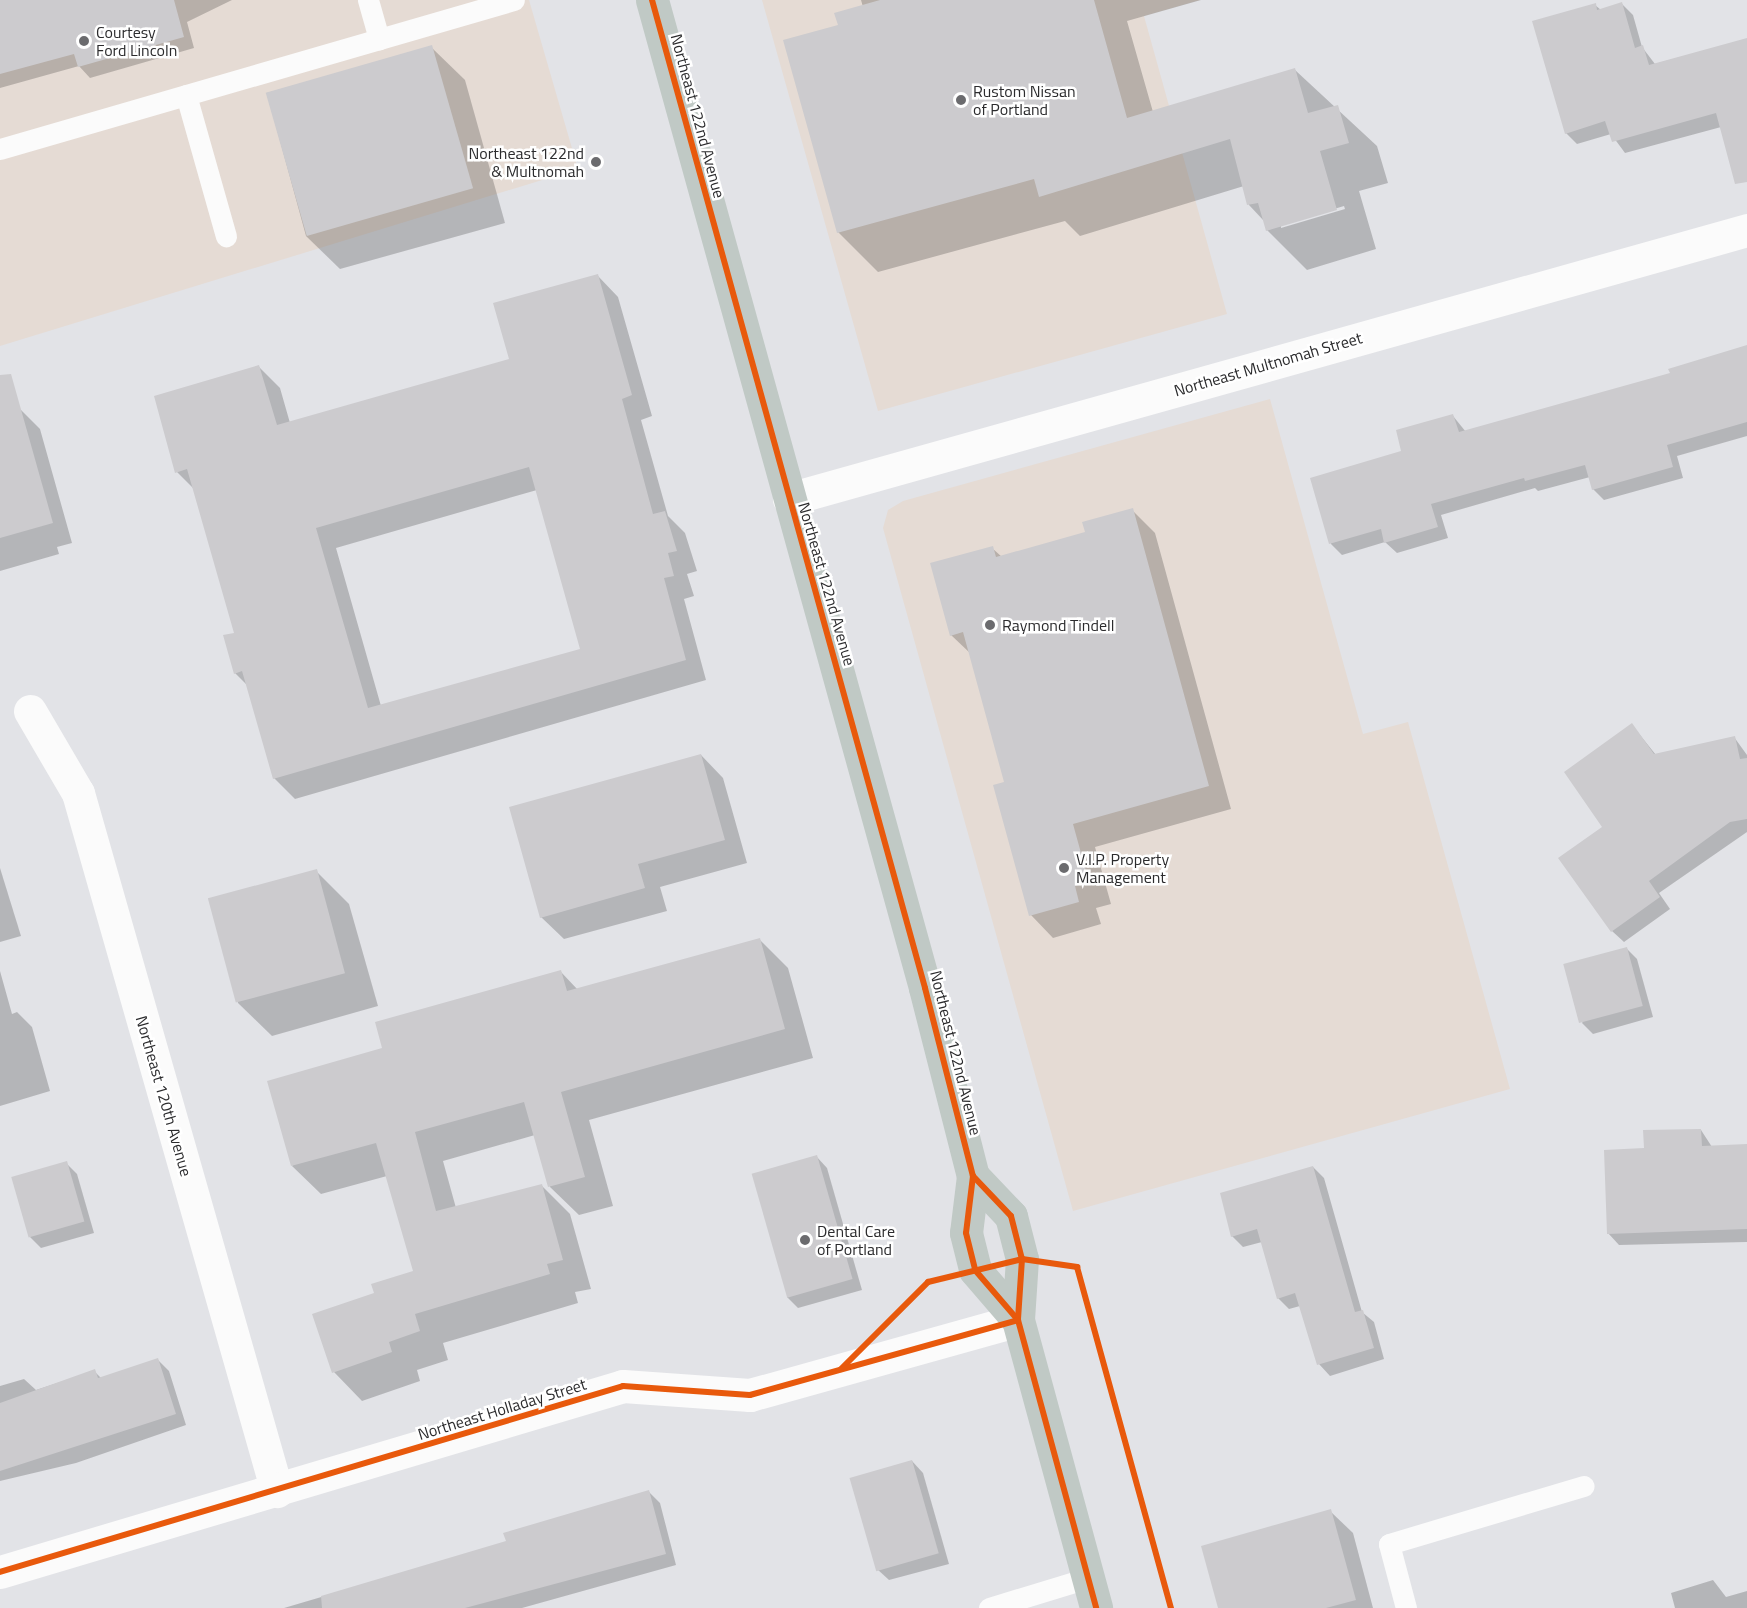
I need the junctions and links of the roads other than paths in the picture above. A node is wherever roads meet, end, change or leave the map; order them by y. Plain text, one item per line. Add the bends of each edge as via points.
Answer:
1 (368, 0) edge
2 (514, 0) edge
3 (652, 0) edge
4 (379, 39) junction
5 (186, 95) junction
6 (0, 149) edge
7 (1747, 230) edge
8 (226, 236) dead end
9 (789, 498) junction
10 (30, 711) dead end
11 (973, 1176) junction
12 (1018, 1320) junction
13 (1584, 1486) dead end
14 (277, 1491) junction
15 (0, 1572) edge
16 (1092, 1593) edge
17 (988, 1608) edge
18 (1406, 1608) edge

1 - 4 lane
2 - 4 lane
3 - 9 main road, Northeast 122nd Avenue
4 - 5 lane
5 - 6 lane
5 - 8 lane
7 - 9 street, Northeast Multnomah Street
9 - 11 main road, Northeast 122nd Avenue
10 - 14 street, Northeast 120th Avenue via 78,793
11 - 12 main road, Northeast 122nd Avenue via 1011,1216 1022,1259
11 - 12 main road, Northeast 122nd Avenue via 966,1233 975,1270
12 - 14 street, Northeast Holladay Street via 750,1395 623,1386
12 - 16 main road, Northeast 122nd Avenue
13 - 18 lane via 1389,1544
14 - 15 street, Northeast Holladay Street
16 - 17 lane

